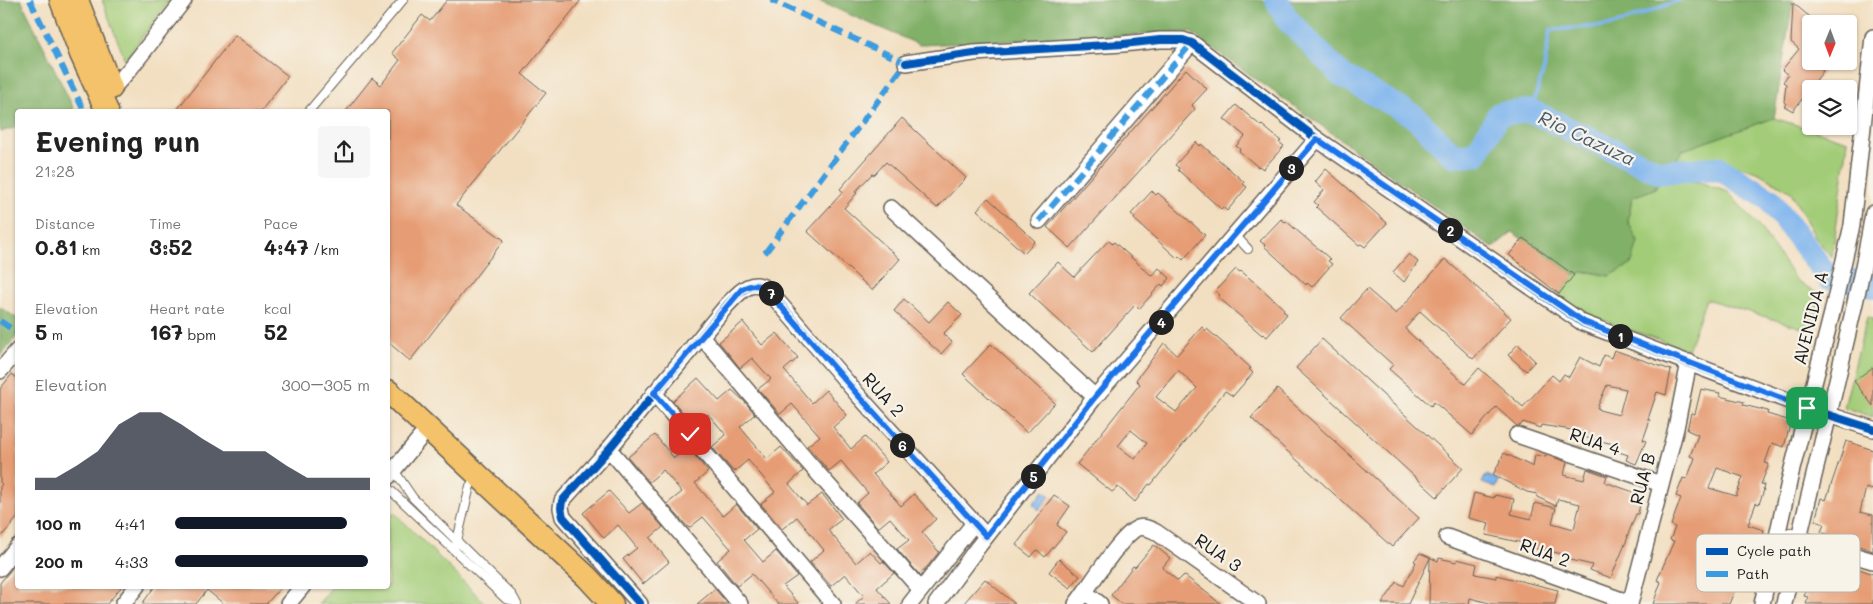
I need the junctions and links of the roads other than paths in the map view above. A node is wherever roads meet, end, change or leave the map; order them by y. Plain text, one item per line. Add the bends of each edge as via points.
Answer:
1 (61, 0) edge
2 (77, 0) edge
3 (184, 0) edge
4 (403, 0) edge
5 (1873, 37) edge
6 (1192, 43) junction
7 (906, 63) dead end
8 (112, 89) junction
9 (106, 109) edge
10 (121, 109) edge
11 (311, 109) edge
12 (1868, 138) edge
13 (1317, 139) junction
14 (891, 208) dead end
15 (1873, 213) edge
16 (1039, 221) dead end
17 (1234, 234) junction
18 (1248, 249) dead end
19 (702, 337) junction
20 (15, 354) edge
21 (1689, 362) junction
22 (0, 371) edge
23 (390, 392) edge
24 (654, 393) junction
25 (1095, 397) junction
26 (1807, 408) junction
27 (390, 410) edge
28 (1829, 415) junction
29 (1873, 429) edge
30 (1516, 435) dead end
31 (420, 438) junction
32 (608, 450) junction
33 (390, 470) edge
34 (1661, 484) junction
35 (470, 486) junction
36 (390, 490) edge
37 (974, 523) junction
38 (1778, 532) joint
39 (1784, 534) edge
40 (1799, 534) edge
41 (986, 536) junction
42 (1446, 537) dead end
43 (457, 541) junction
44 (15, 550) edge
45 (455, 551) junction
46 (1860, 557) edge
47 (1873, 561) edge
48 (0, 568) edge
49 (135, 589) edge
50 (300, 589) edge
51 (921, 590) junction
52 (1080, 598) edge
53 (516, 603) edge
54 (123, 604) edge
55 (288, 604) edge
56 (594, 604) edge
57 (612, 604) edge
58 (640, 604) edge
59 (740, 604) edge
60 (833, 604) edge
61 (910, 604) edge
62 (936, 604) edge
63 (1100, 604) edge
64 (1258, 604) edge
65 (1630, 604) edge

1 - 9 main road
2 - 8 main road
3 - 8 street
4 - 11 lane
5 - 12 street, AVENIDA A
6 - 7 street via 1160,40 974,53
6 - 13 street
6 - 16 street
8 - 10 main road
12 - 26 street, AVENIDA A via 1847,250
13 - 17 street
13 - 21 street via 1584,322
14 - 25 street
15 - 28 street via 1867,253
17 - 18 lane
17 - 25 street
19 - 24 street
19 - 37 street, RUA 2 via 742,289 757,284 768,290
19 - 51 street
20 - 22 street
21 - 26 street
21 - 34 street, RUA B
23 - 57 main road
24 - 32 street
24 - 60 street
25 - 41 street
26 - 28 street
26 - 38 street, AVENIDA A
27 - 31 main road
28 - 29 street
28 - 40 street
30 - 34 street, RUA 4
31 - 33 street
31 - 35 main road
32 - 58 street via 565,496 561,505 563,517
32 - 59 street
33 - 43 lane
34 - 65 street, RUA B
35 - 43 lane
35 - 56 main road
36 - 45 lane
37 - 41 street, RUA 2
37 - 51 street
38 - 39 street
41 - 62 street
42 - 65 street, RUA 2
43 - 45 lane
43 - 53 lane via 512,595
44 - 48 street
45 - 53 lane via 506,599
46 - 47 street
49 - 54 street
50 - 55 street
51 - 61 street
52 - 63 street
52 - 64 street, RUA 3 via 1126,535 1140,527 1156,532

